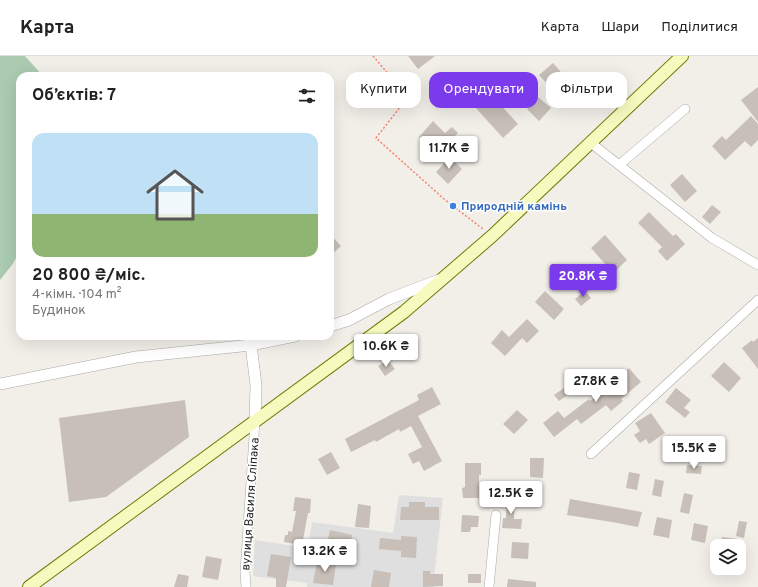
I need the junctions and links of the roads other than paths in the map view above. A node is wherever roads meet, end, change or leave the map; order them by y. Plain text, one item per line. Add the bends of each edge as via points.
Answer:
1 (682, 56) edge
2 (685, 109) dead end
3 (591, 143) junction
4 (619, 165) junction
5 (758, 265) edge
6 (444, 279) junction
7 (758, 300) edge
8 (334, 325) edge
9 (275, 340) edge
10 (251, 345) junction
11 (0, 384) edge
12 (256, 421) junction
13 (591, 454) dead end
14 (496, 515) dead end
15 (30, 587) edge
16 (246, 587) edge
17 (489, 587) edge

1 - 3 main road
2 - 4 street
3 - 4 street
3 - 6 main road
4 - 5 street via 712,238
6 - 8 street via 389,299 349,320
6 - 12 main road via 404,312
7 - 13 street
9 - 10 street
10 - 11 street via 136,357
10 - 12 street via 256,385
12 - 15 main road
12 - 16 street, вулиця Василя Сліпака
14 - 17 street

